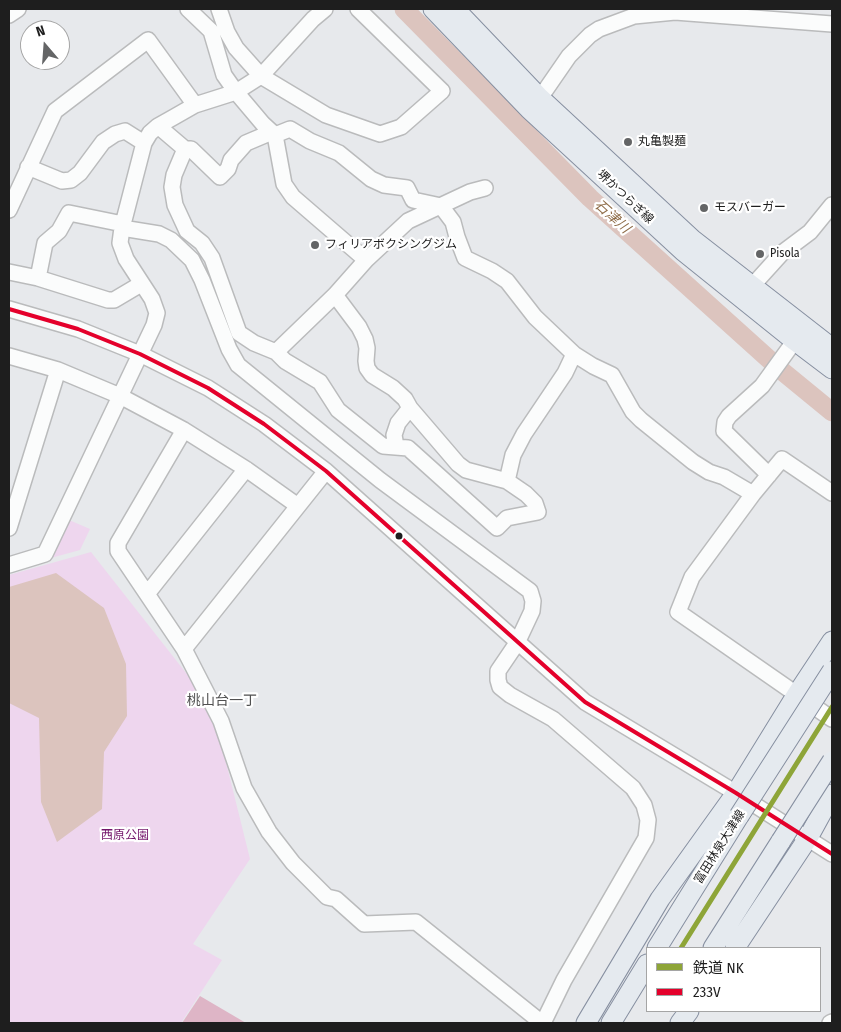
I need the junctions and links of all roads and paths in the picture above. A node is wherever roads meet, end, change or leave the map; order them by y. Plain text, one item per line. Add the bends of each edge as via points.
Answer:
1 (18, 9) edge
2 (188, 9) edge
3 (220, 9) edge
4 (325, 9) edge
5 (358, 9) edge
6 (433, 9) edge
7 (455, 9) edge
8 (748, 13) edge
9 (9, 15) edge
10 (832, 24) edge
11 (261, 76) junction
12 (236, 92) junction
13 (540, 98) junction
14 (195, 105) junction
15 (158, 126) junction
16 (273, 134) junction
17 (144, 143) junction
18 (185, 148) junction
19 (28, 167) junction
20 (485, 188) dead end
21 (832, 205) edge
22 (441, 206) junction
23 (9, 210) edge
24 (123, 226) junction
25 (366, 260) junction
26 (9, 272) edge
27 (38, 278) junction
28 (141, 284) junction
29 (753, 286) junction
30 (335, 295) junction
31 (9, 309) edge
32 (796, 340) junction
33 (832, 348) edge
34 (276, 352) junction
35 (140, 354) junction
36 (574, 354) junction
37 (9, 356) edge
38 (832, 369) edge
39 (58, 370) junction
40 (120, 396) junction
41 (410, 408) junction
42 (184, 430) junction
43 (396, 446) junction
44 (246, 469) junction
45 (326, 471) junction
46 (769, 475) junction
47 (507, 480) junction
48 (832, 493) edge
49 (753, 494) junction
50 (298, 506) junction
51 (9, 528) edge
52 (9, 565) edge
53 (147, 594) junction
54 (832, 641) edge
55 (517, 643) junction
56 (184, 649) junction
57 (832, 671) edge
58 (797, 694) junction
59 (832, 719) edge
60 (832, 761) edge
61 (736, 793) junction
62 (832, 794) edge
63 (808, 838) junction
64 (832, 854) edge
65 (658, 947) edge
66 (714, 947) edge
67 (735, 947) edge
68 (646, 966) edge
69 (672, 1012) edge
70 (688, 1012) edge
71 (543, 1023) edge
72 (586, 1023) edge
73 (611, 1023) edge
74 (665, 1023) edge
75 (680, 1023) edge

1 - 9 street
2 - 12 street via 211,31 224,75
3 - 11 street via 236,48
4 - 11 street
5 - 11 street via 442,92 401,127 380,134 326,115
6 - 32 main road, 堺かつらぎ線 via 529,109 684,251
7 - 13 main road, 堺かつらぎ線
8 - 10 street
8 - 13 street via 651,14 634,16 599,29 570,56
11 - 12 street
12 - 14 street
12 - 16 street
13 - 29 main road, 堺かつらぎ線 via 692,239
14 - 15 street
14 - 19 street via 148,40 55,111
15 - 17 street
15 - 18 street
16 - 18 street via 246,143 220,177 191,149
16 - 22 street via 290,128 339,153 371,179 384,185 407,188 413,200
16 - 25 street via 284,184 293,197
17 - 19 street via 125,131 115,134 103,142 80,174 71,180 62,181
17 - 24 street
18 - 34 street via 172,187 182,223 212,258 239,333
19 - 23 street
20 - 22 street
21 - 29 street via 810,232 782,253
22 - 25 street via 408,221
22 - 36 street via 453,222 465,258 507,282 535,317
24 - 27 street via 69,213 59,231 45,243
24 - 28 street via 122,250
24 - 55 street via 159,234 171,240 192,260 238,365 380,480 530,591 532,611
25 - 30 street
26 - 27 street
27 - 28 street via 108,300 114,300
28 - 35 street via 157,313
29 - 32 main road, 堺かつらぎ線
30 - 34 street
30 - 41 street via 365,339 367,368 405,399
31 - 35 street via 78,329
32 - 33 main road, 堺かつらぎ線
32 - 38 main road, 堺かつらぎ線
32 - 46 street via 762,386 725,422 724,432
34 - 43 street via 320,382 338,410 368,436 383,446
35 - 40 street
35 - 45 street via 208,388 264,424
36 - 47 street via 561,380 524,434 513,455
36 - 49 street via 612,375 633,412 693,462
37 - 39 street
39 - 40 street
39 - 51 street
40 - 42 street
40 - 52 street via 45,554
41 - 43 street via 398,423 394,435
41 - 47 street via 466,470
42 - 44 street
42 - 53 street via 118,543 118,551
43 - 47 street via 408,448 497,528 507,518 538,512 526,494
44 - 50 street
44 - 53 street
45 - 50 street
45 - 55 street
46 - 48 street via 782,459
46 - 49 street
49 - 58 street via 692,577 678,612
50 - 56 street
53 - 56 street
54 - 58 main road
55 - 61 street via 585,702
55 - 71 street via 498,672 500,687 553,718 633,788 644,805 648,820 646,838 564,980
56 - 71 street via 221,721 244,788 269,832 293,863 327,897 336,899 364,924 416,922
57 - 65 main road, 富田林泉大津線, bridge
58 - 59 street
58 - 61 main road
60 - 66 main road, bridge
61 - 63 street
61 - 72 main road via 660,899
62 - 63 main road
63 - 64 street
63 - 67 main road
68 - 73 main road
69 - 74 main road
70 - 75 main road

